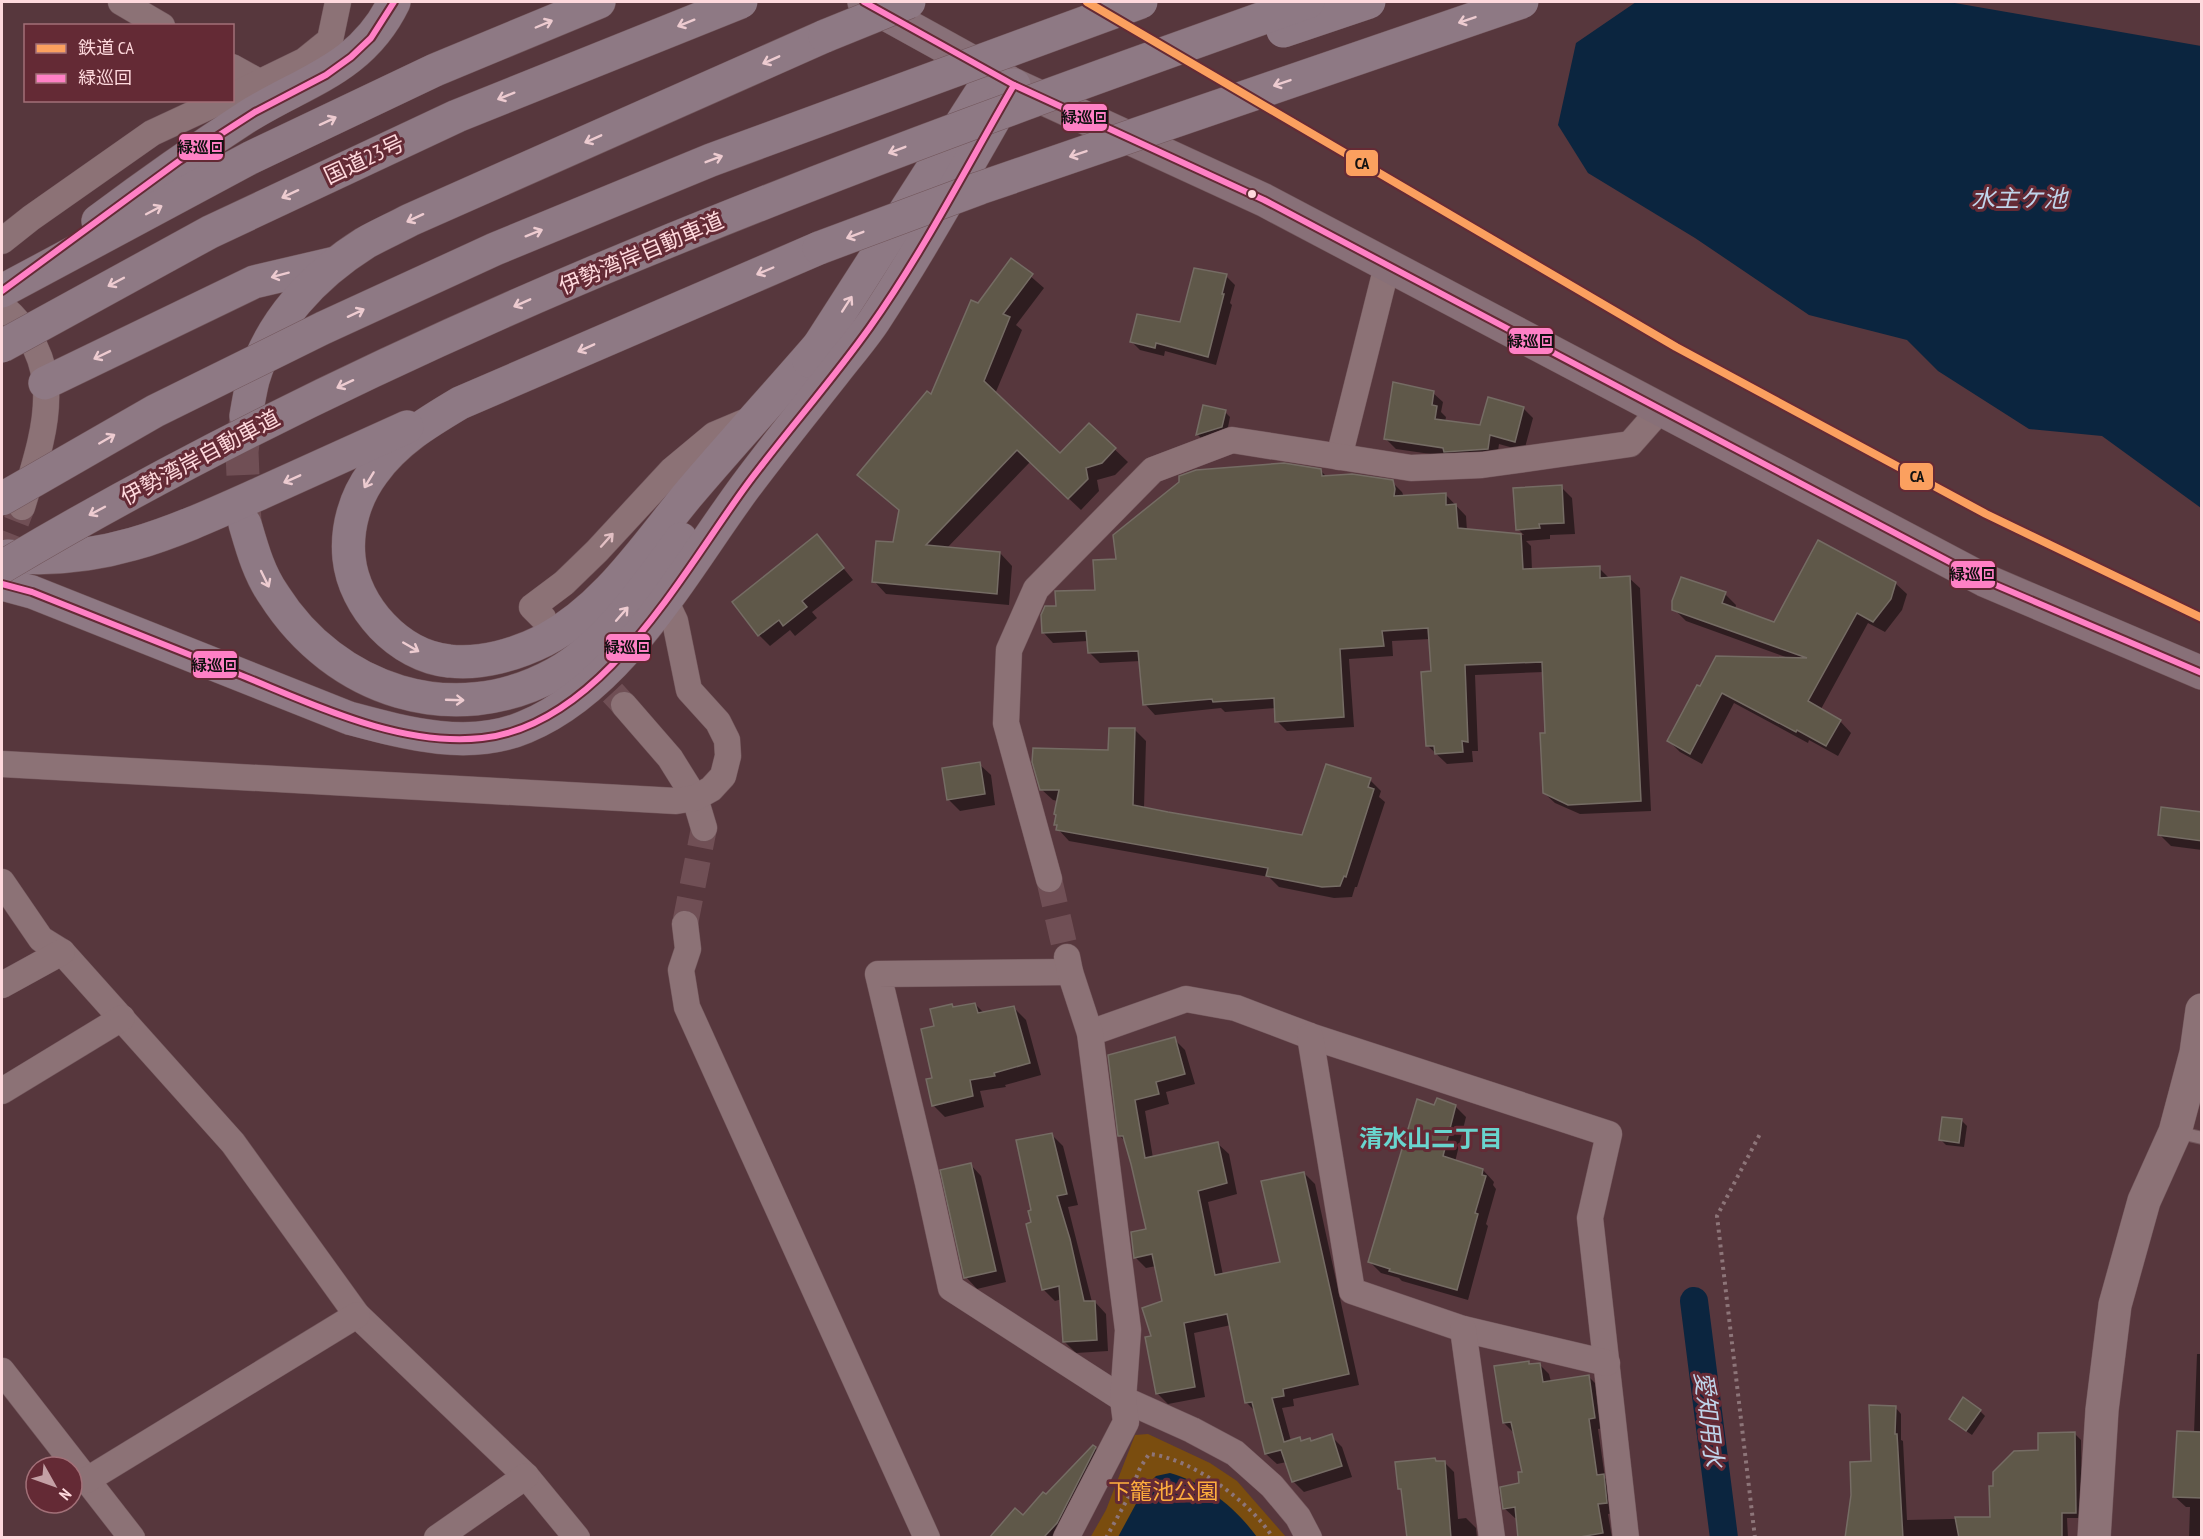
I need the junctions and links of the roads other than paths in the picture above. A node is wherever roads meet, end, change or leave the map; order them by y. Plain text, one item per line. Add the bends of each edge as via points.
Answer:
1 (121, 2) edge
2 (338, 2) edge
3 (394, 2) edge
4 (598, 2) edge
5 (741, 2) edge
6 (864, 2) edge
7 (909, 2) edge
8 (1141, 2) edge
9 (1308, 2) edge
10 (1370, 2) edge
11 (1522, 2) edge
12 (159, 24) edge
13 (234, 68) edge
14 (1004, 79) junction
15 (261, 83) junction
16 (234, 95) edge
17 (219, 102) edge
18 (935, 135) junction
19 (2, 241) edge
20 (337, 263) junction
21 (1387, 266) junction
22 (4, 295) edge
23 (822, 343) junction
24 (2, 346) edge
25 (45, 383) junction
26 (460, 403) junction
27 (1660, 410) junction
28 (246, 416) tunnel mouth
29 (755, 418) junction
30 (1339, 457) junction
31 (12, 503) edge
32 (245, 524) tunnel mouth
33 (2, 555) edge
34 (2, 567) edge
35 (2, 584) edge
36 (665, 600) junction
37 (538, 613) dead end
38 (2202, 673) edge
39 (624, 705) tunnel mouth
40 (2, 764) edge
41 (694, 798) junction
42 (704, 828) tunnel mouth
43 (1049, 879) tunnel mouth
44 (2, 882) edge
45 (685, 924) tunnel mouth
46 (62, 952) junction
47 (2, 986) edge
48 (2202, 1010) edge
49 (122, 1018) junction
50 (1090, 1033) junction
51 (1310, 1036) junction
52 (2, 1091) edge
53 (2188, 1135) edge
54 (357, 1315) junction
55 (1463, 1329) junction
56 (1607, 1363) junction
57 (2, 1371) edge
58 (1123, 1399) junction
59 (526, 1476) junction
60 (87, 1480) junction
61 (132, 1538) edge
62 (436, 1538) edge
63 (577, 1538) edge
64 (927, 1538) edge
65 (1066, 1538) edge
66 (1309, 1538) edge
67 (1492, 1538) edge
68 (1626, 1538) edge
69 (2094, 1538) edge

1 - 12 street
2 - 15 street via 330,40 304,61
3 - 22 highway via 371,38 351,57 179,161
22 -> 4 highway via 260,154 435,70
5 -> 24 highway, 国道23号, bridge via 457,116 210,232
6 - 14 main road
7 -> 20 highway, bridge via 410,220 365,243
31 -> 8 highway, bridge via 166,406 495,249 711,160
9 - 18 highway, 伊勢湾岸自動車道, bridge
10 - 18 highway, bridge via 1247,43
11 -> 26 highway, bridge via 980,188 819,248
13 - 15 street
14 - 21 main road via 1264,200
23 -> 14 highway
14 - 36 highway via 910,264 872,324 745,487
15 - 16 street
17 - 19 street via 152,133
18 -> 34 highway, 伊勢湾岸自動車道, bridge via 687,233 444,337 253,428 78,521
20 -> 25 highway via 254,282
20 - 28 highway via 284,315 253,380
21 - 27 main road
21 - 30 street
22 - 25 street via 31,340
23 - 29 highway
32 -> 23 highway via 273,594 294,623 345,668 400,692 430,699 463,701 529,686 586,652 621,617 765,427
25 - 31 street via 44,436
26 -> 29 highway via 420,427 392,450 358,499 349,531 349,560 372,614 393,637 419,653 448,661 478,661 514,653 574,620 607,592
26 -> 33 highway via 200,520 142,542 88,555 36,559
27 - 30 street via 1630,444 1482,465 1411,468
27 - 38 main road via 1984,580
37 -> 29 street via 672,470 714,435
30 - 43 street via 1232,440 1153,470 1036,589 1009,650 1006,723
35 - 36 highway via 32,592 349,718 447,739 487,737 524,728 559,710 615,663
36 - 41 street via 675,621 689,690 718,722 727,740 723,776 711,789
39 - 41 street via 670,758
40 - 41 street via 676,801
41 - 42 street
44 - 46 street via 41,939
45 - 64 street via 688,949 681,970 687,1007
46 - 47 street
46 - 49 street
48 - 53 street
49 - 52 street
49 - 54 street via 233,1143
50 - 51 street via 1186,999 1236,1008
50 - 58 street via 1128,1330
50 - 58 street via 1069,964 878,974 951,1288
51 - 55 street via 1352,1291
51 - 56 street via 1609,1134 1590,1218
53 - 69 street via 2144,1201 2115,1305 2102,1410
54 - 59 street
54 - 60 street
55 - 56 street
55 - 67 street
56 - 68 street
57 - 60 street
58 - 65 street via 1126,1422
58 - 66 street via 1235,1453 1272,1486 1298,1516
59 - 62 street
59 - 63 street
60 - 61 street

